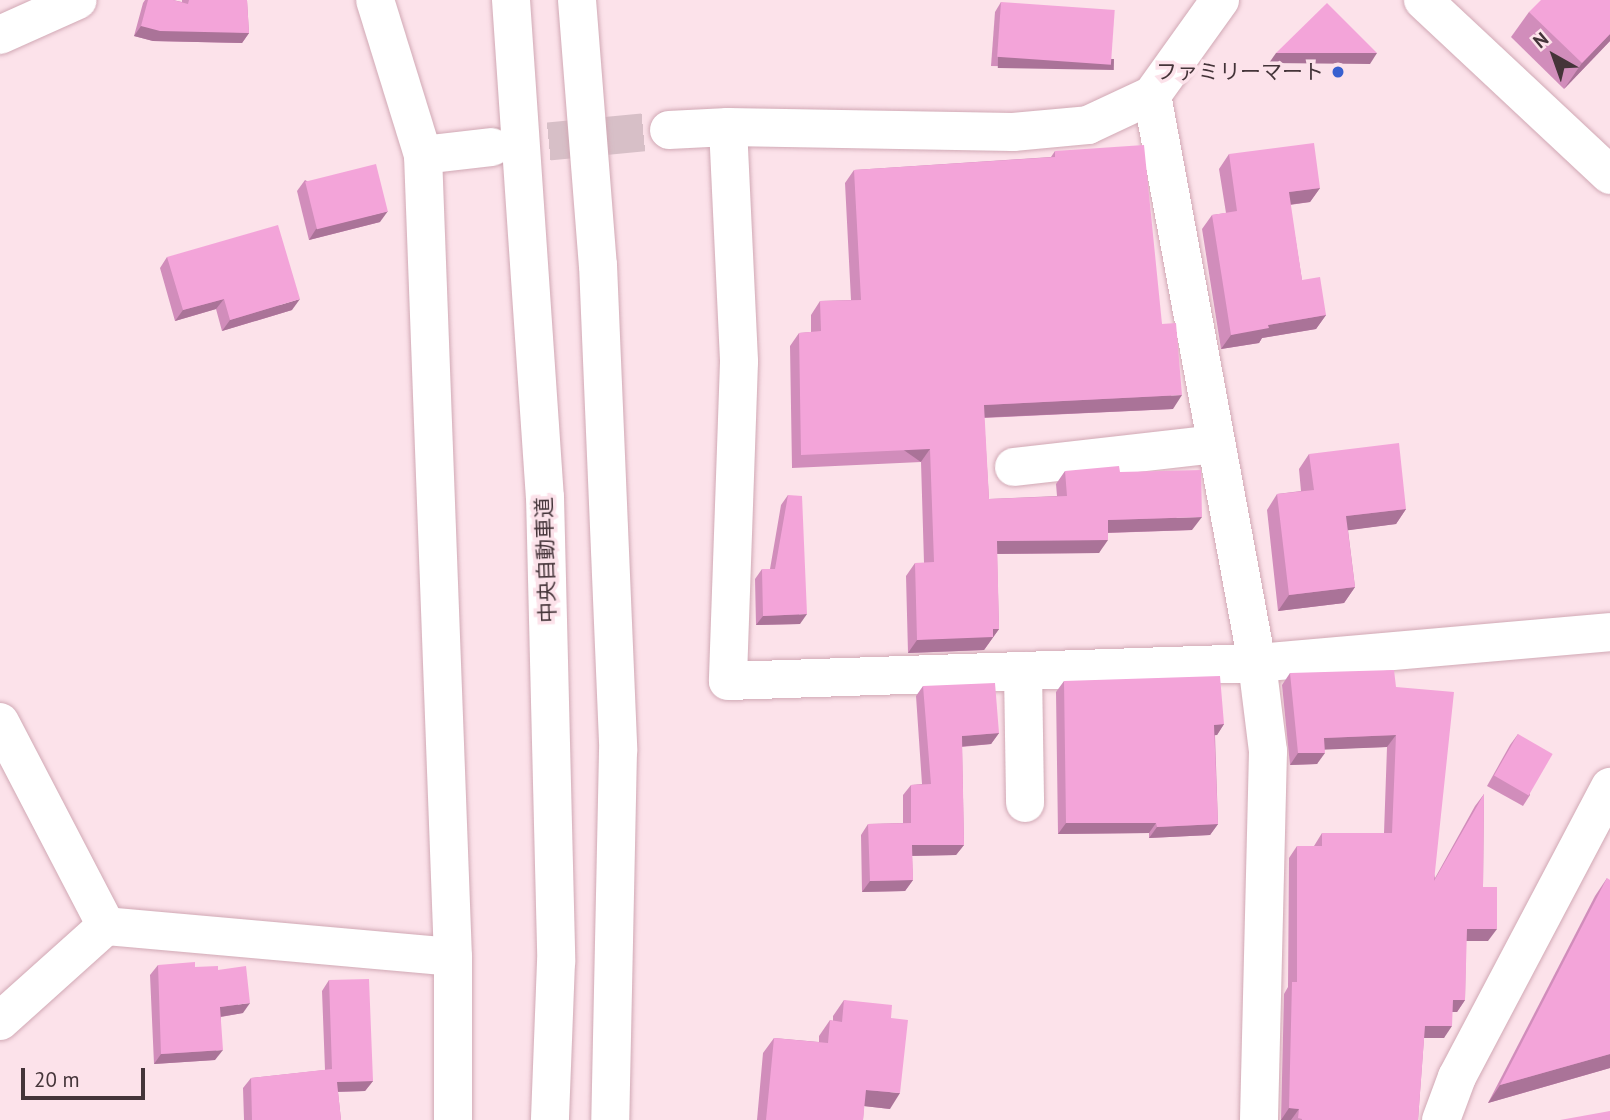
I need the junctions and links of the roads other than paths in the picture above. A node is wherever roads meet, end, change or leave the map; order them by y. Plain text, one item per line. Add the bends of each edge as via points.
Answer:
1 (78, 0) edge
2 (511, 0) edge
3 (577, 0) edge
4 (1220, 0) edge
5 (1423, 0) edge
6 (369, 3) edge
7 (0, 35) edge
8 (1152, 95) junction
9 (728, 127) junction
10 (668, 130) tunnel mouth
11 (492, 146) tunnel mouth
12 (423, 155) junction
13 (1610, 175) edge
14 (1216, 444) junction
15 (1014, 467) dead end
16 (1610, 632) edge
17 (1257, 663) junction
18 (1023, 671) junction
19 (0, 722) edge
20 (1610, 787) edge
21 (1025, 803) dead end
22 (106, 926) junction
23 (453, 957) junction
24 (0, 1021) edge
25 (453, 1120) edge
26 (550, 1120) edge
27 (610, 1120) edge
28 (1259, 1120) edge
29 (1441, 1120) edge

1 - 7 main road
2 - 26 main road, 中央自動車道 via 544,497 556,961
3 - 27 main road via 598,265 618,737
4 - 8 main road
5 - 13 main road
6 - 12 main road
8 - 9 main road via 1087,125 1013,132
8 - 14 main road
9 - 10 main road
9 - 18 main road via 738,362 728,681
11 - 12 main road
12 - 23 main road
14 - 15 main road
14 - 17 main road
16 - 17 main road
17 - 18 main road
17 - 28 main road via 1268,751
18 - 21 main road
19 - 22 main road
20 - 29 main road via 1457,1077
22 - 23 main road
22 - 24 main road
23 - 25 main road

